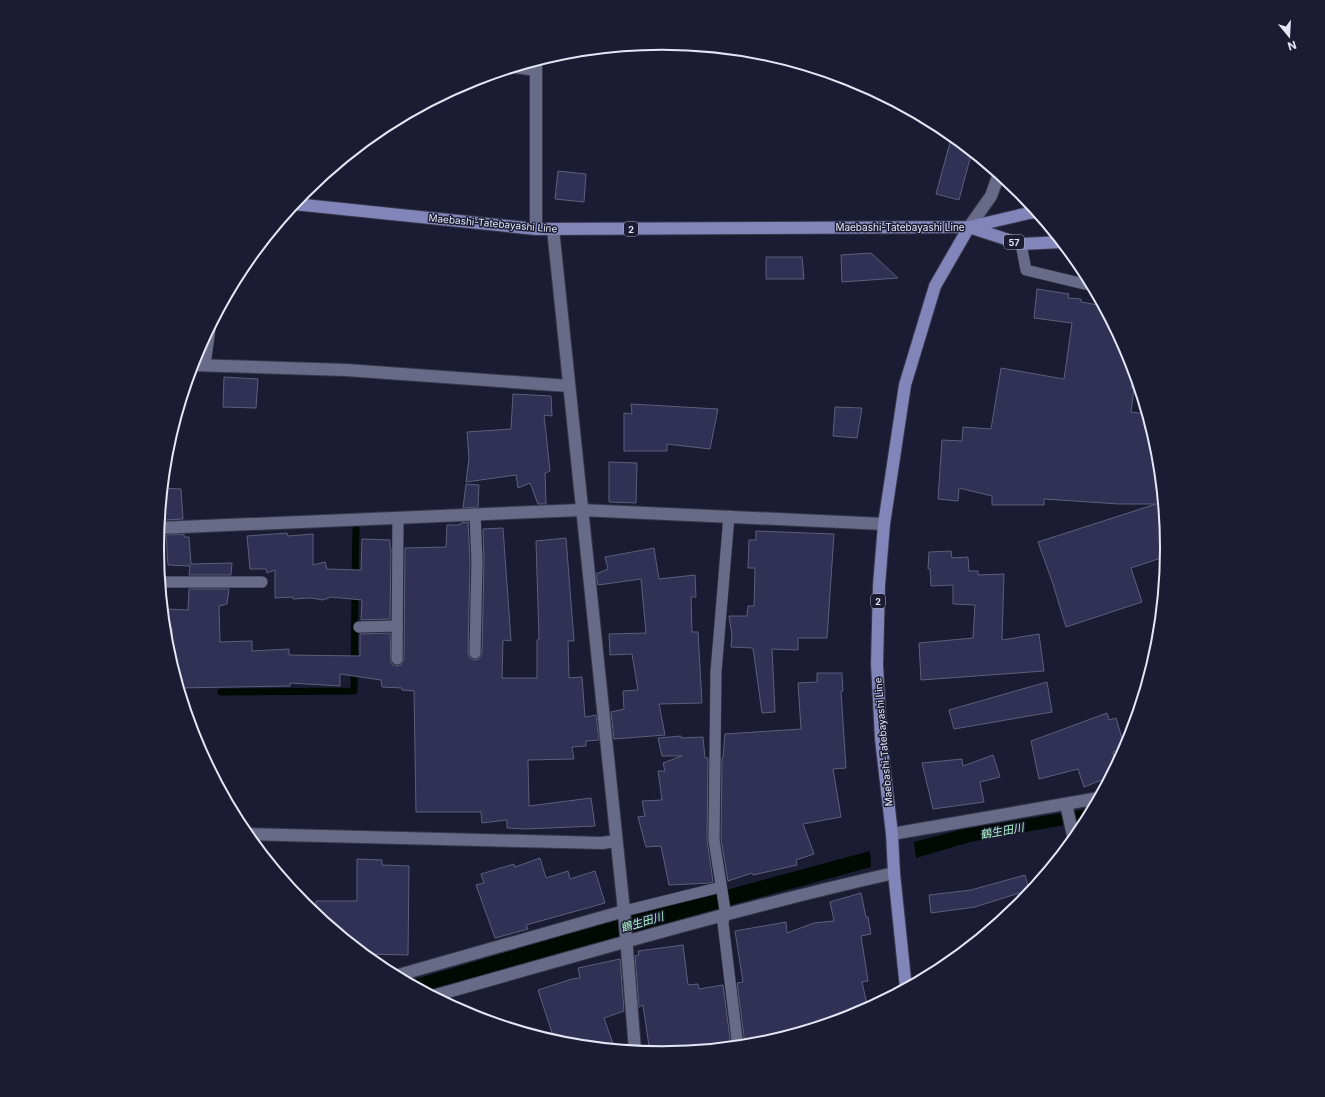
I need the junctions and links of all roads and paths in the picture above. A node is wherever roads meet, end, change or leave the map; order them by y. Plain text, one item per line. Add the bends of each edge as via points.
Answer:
1 (536, 66) edge
2 (998, 180) edge
3 (302, 205) edge
4 (1030, 213) edge
5 (969, 227) junction
6 (536, 229) junction
7 (553, 229) junction
8 (1056, 242) edge
9 (1020, 244) junction
10 (1085, 284) edge
11 (208, 344) edge
12 (199, 366) edge
13 (205, 366) junction
14 (569, 386) junction
15 (581, 510) junction
16 (475, 514) junction
17 (729, 516) junction
18 (398, 518) junction
19 (884, 524) junction
20 (165, 528) edge
21 (165, 582) edge
22 (262, 582) dead end
23 (397, 626) junction
24 (359, 627) dead end
25 (475, 653) dead end
26 (397, 660) dead end
27 (1093, 800) edge
28 (1066, 807) junction
29 (1074, 829) edge
30 (254, 834) edge
31 (892, 834) junction
32 (616, 841) junction
33 (894, 874) junction
34 (721, 888) junction
35 (724, 913) junction
36 (624, 914) junction
37 (626, 939) junction
38 (403, 974) edge
39 (905, 984) edge
40 (439, 994) edge
41 (737, 1041) edge
42 (635, 1046) edge

1 - 6 street
2 - 5 street via 991,196
3 - 6 main road, Maebashi-Tatebayashi Line / 2
4 - 5 main road
5 - 7 main road, Maebashi-Tatebayashi Line / 2
5 - 9 main road, 57
5 - 19 main road, Maebashi-Tatebayashi Line / 2 via 935,286 905,385
6 - 7 main road, Maebashi-Tatebayashi Line / 2
7 - 14 street
8 - 9 main road, 57
9 - 10 lane via 1026,270
11 - 13 lane
12 - 13 street
13 - 14 street via 346,370
14 - 15 street
15 - 16 street
15 - 17 street
15 - 32 street
16 - 18 street
16 - 25 lane
17 - 19 street
17 - 34 lane via 716,672 714,840
18 - 20 street
18 - 23 lane
19 - 31 main road, Maebashi-Tatebayashi Line / 2 via 877,664 881,739
21 - 22 lane
23 - 24 lane
23 - 26 lane
27 - 28 street
28 - 29 street
28 - 31 street
30 - 32 street via 602,843
31 - 33 main road, Maebashi-Tatebayashi Line / 2
32 - 36 street
33 - 35 street
33 - 39 main road, Maebashi-Tatebayashi Line / 2
34 - 35 lane
34 - 36 lane
35 - 37 street
35 - 41 lane via 723,923
36 - 37 street
36 - 38 street
37 - 40 street
37 - 42 street

